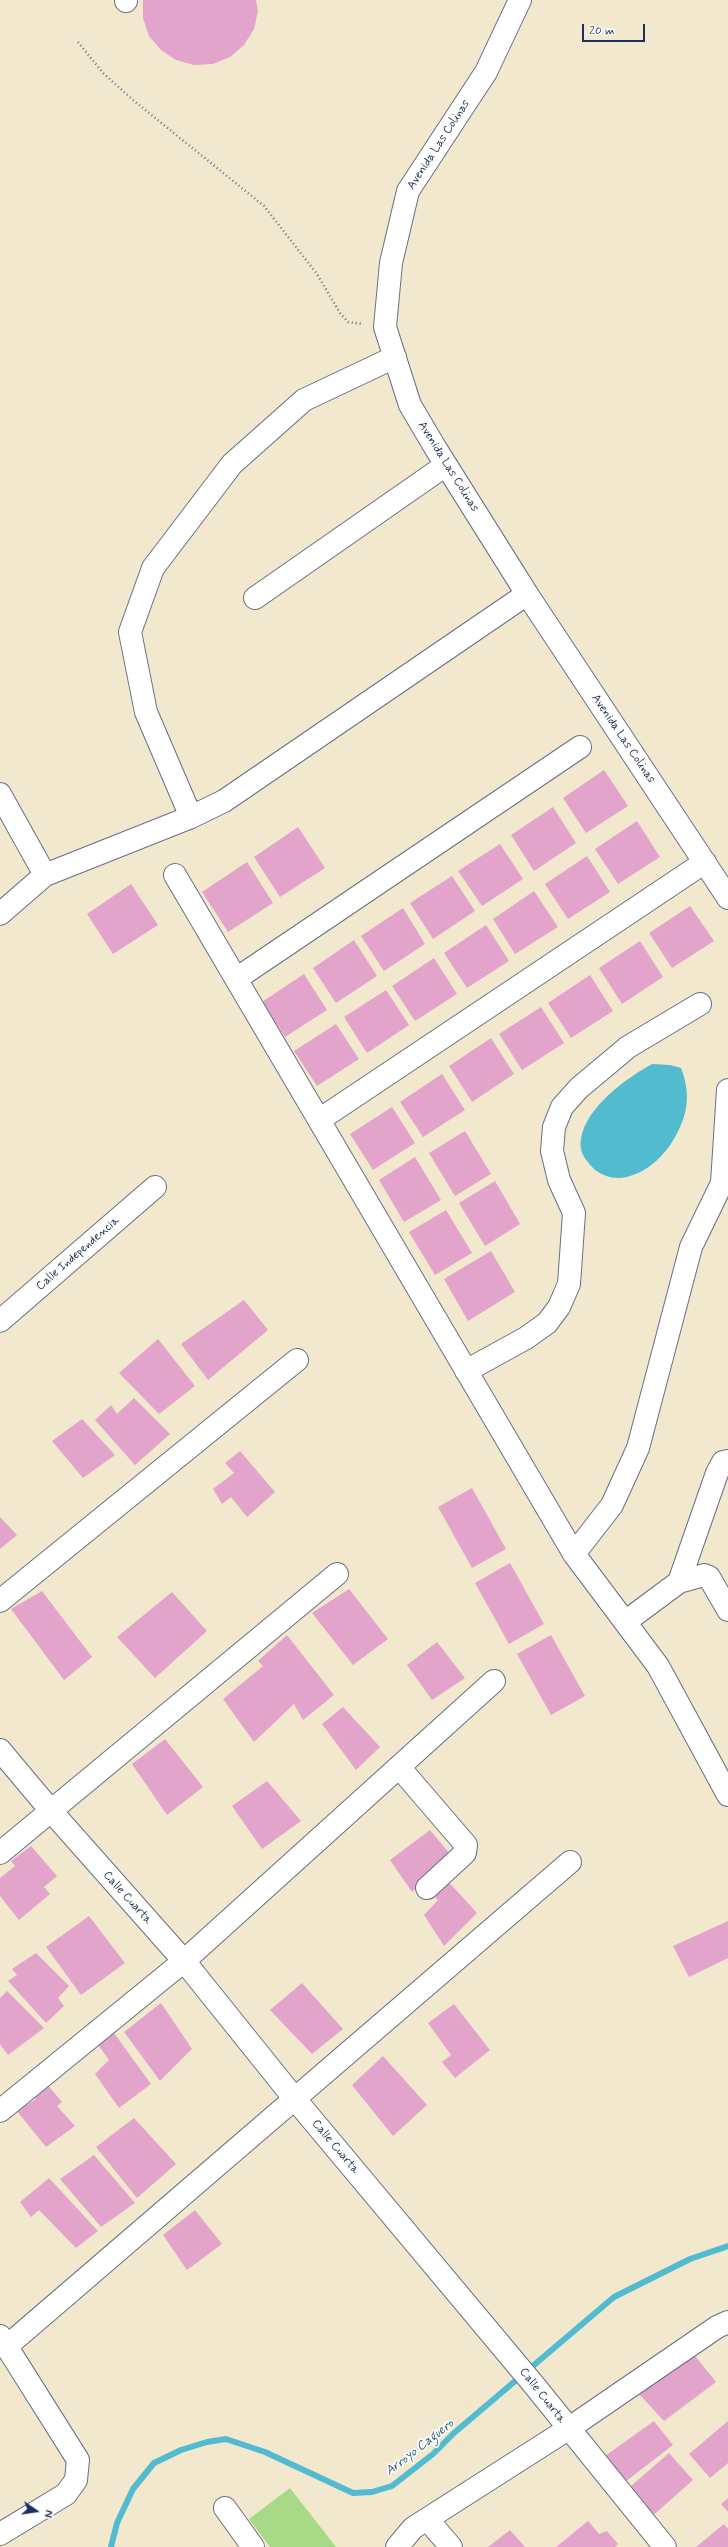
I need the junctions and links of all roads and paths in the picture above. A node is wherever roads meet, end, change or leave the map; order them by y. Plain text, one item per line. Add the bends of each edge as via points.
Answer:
1 (520, 0) edge
2 (78, 42) dead end
3 (385, 327) junction
4 (395, 357) junction
5 (446, 465) junction
6 (527, 594) junction
7 (255, 598) dead end
8 (580, 748) dead end
9 (0, 794) edge
10 (191, 817) junction
11 (705, 862) junction
12 (45, 875) junction
13 (175, 875) dead end
14 (728, 898) edge
15 (0, 914) edge
16 (236, 979) junction
17 (700, 1004) dead end
18 (728, 1090) edge
19 (319, 1120) junction
20 (155, 1187) dead end
21 (0, 1321) edge
22 (297, 1360) dead end
23 (466, 1372) junction
24 (728, 1461) edge
25 (574, 1554) junction
26 (337, 1574) dead end
27 (679, 1582) junction
28 (0, 1601) edge
29 (728, 1610) edge
30 (625, 1622) junction
31 (494, 1681) dead end
32 (0, 1750) edge
33 (399, 1767) junction
34 (728, 1795) edge
35 (52, 1812) junction
36 (0, 1853) edge
37 (570, 1862) dead end
38 (427, 1888) dead end
39 (184, 1961) junction
40 (294, 2098) junction
41 (0, 2111) edge
42 (724, 2330) edge
43 (3, 2342) edge
44 (568, 2429) junction
45 (225, 2508) dead end
46 (427, 2519) junction
47 (0, 2534) edge
48 (253, 2547) edge
49 (397, 2547) edge
50 (451, 2547) edge
51 (665, 2547) edge

1 - 3 street, Avenida Las Colinas via 486,72 408,191 390,263
2 - 3 path via 103,73 133,100 264,206 317,274 348,322
3 - 4 street, Avenida Las Colinas
4 - 5 street, Avenida Las Colinas via 410,405
4 - 10 street via 304,400 232,464 153,568 130,632 146,712
5 - 6 street, Avenida Las Colinas
5 - 7 street
6 - 10 street via 224,800
6 - 11 street, Avenida Las Colinas
8 - 16 street
9 - 12 street
10 - 12 street
11 - 14 street, Avenida Las Colinas
11 - 19 street
12 - 15 street
13 - 16 street
16 - 19 street
17 - 23 street via 628,1047 579,1088 562,1107 554,1127 552,1152 559,1180 574,1213 569,1284 560,1307 548,1323
18 - 25 street via 722,1183 691,1247 638,1448 612,1506
19 - 23 street
20 - 21 street, Calle Independencia
22 - 28 street
23 - 25 street
24 - 27 street via 723,1462 717,1473
25 - 30 street
26 - 35 street
27 - 29 street via 704,1575 709,1578
27 - 30 street
30 - 34 street via 658,1666
31 - 33 street
32 - 35 street, Calle Cuarta
33 - 38 street via 466,1845 465,1853
33 - 39 street
35 - 36 street
35 - 39 street, Calle Cuarta
37 - 40 street
39 - 40 street, Calle Cuarta
39 - 41 street
40 - 43 street
40 - 44 street, Calle Cuarta via 516,2363
42 - 44 street
43 - 47 street via 78,2460 76,2480 66,2494
44 - 46 street
44 - 51 street, Calle Cuarta
45 - 48 street
46 - 49 street via 413,2528
46 - 50 street

